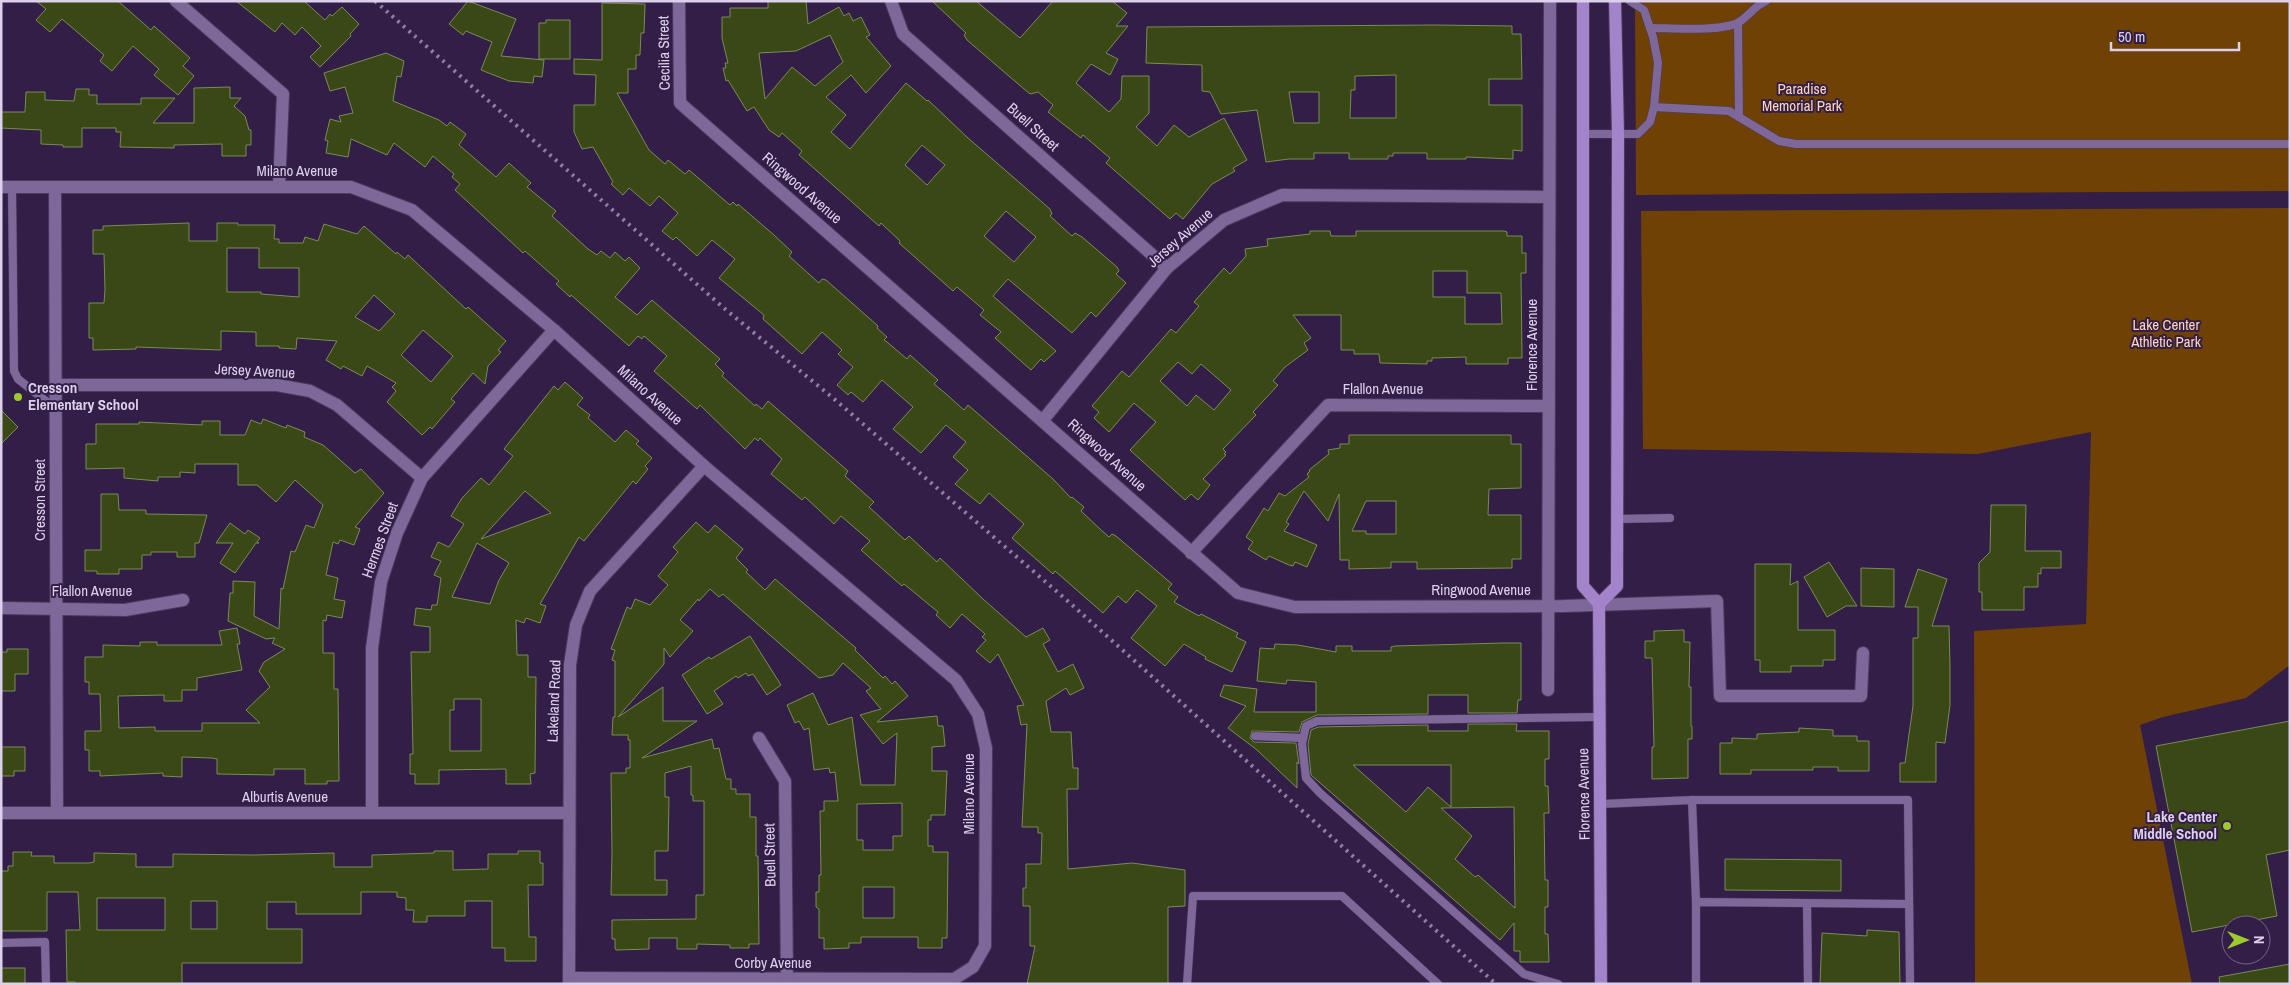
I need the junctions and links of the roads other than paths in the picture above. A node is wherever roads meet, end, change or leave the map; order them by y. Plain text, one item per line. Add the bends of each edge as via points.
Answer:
1 (176, 1) edge
2 (680, 1) edge
3 (891, 1) edge
4 (1550, 1) edge
5 (1584, 1) edge
6 (1615, 1) edge
7 (1630, 1) edge
8 (1766, 1) edge
9 (1738, 23) junction
10 (1650, 28) junction
11 (680, 104) joint
12 (1654, 107) junction
13 (1739, 117) junction
14 (1584, 134) junction
15 (1618, 135) junction
16 (2290, 144) edge
17 (7, 187) edge
18 (55, 187) junction
19 (279, 187) junction
20 (1549, 197) junction
21 (1167, 268) junction
22 (554, 330) junction
23 (56, 385) junction
24 (1548, 406) junction
25 (56, 409) junction
26 (1043, 420) junction
27 (704, 466) junction
28 (422, 478) junction
29 (1670, 518) dead end
30 (1617, 519) junction
31 (1191, 553) junction
32 (183, 600) dead end
33 (1599, 604) junction
34 (1548, 606) junction
35 (1, 608) edge
36 (57, 608) junction
37 (1862, 653) dead end
38 (1548, 690) dead end
39 (1600, 717) junction
40 (1255, 736) dead end
41 (759, 738) dead end
42 (1303, 738) junction
43 (1692, 800) junction
44 (1601, 804) junction
45 (1, 813) edge
46 (57, 813) junction
47 (372, 813) junction
48 (568, 813) junction
49 (1696, 902) junction
50 (1807, 904) junction
51 (1907, 904) junction
52 (1, 943) edge
53 (973, 967) joint
54 (787, 980) junction
55 (569, 981) edge
56 (46, 984) edge
57 (1187, 984) edge
58 (1438, 984) edge
59 (1558, 984) edge
60 (1601, 984) edge
61 (1696, 984) edge
62 (1808, 984) edge
63 (1910, 984) edge

1 - 19 street via 283,94
2 - 11 street, Cecilia Street
3 - 21 street, Buell Street via 903,34
4 - 20 street, Florence Avenue
5 - 14 main road
6 - 15 main road
7 - 10 lane via 1644,10
8 - 9 lane
9 - 10 lane via 1713,28
9 - 13 lane
10 - 12 lane via 1658,63
11 - 26 street, Ringwood Avenue
12 - 13 lane via 1729,111
12 - 15 lane via 1650,122 1638,134
13 - 16 lane via 1779,141 1796,144
14 - 15 lane
14 - 33 main road via 1583,586
15 - 30 main road
17 - 18 street, Milano Avenue
17 - 25 lane via 14,370 18,379
18 - 19 street, Milano Avenue
18 - 23 street, Cresson Street
19 - 22 street, Milano Avenue via 351,187 412,210
20 - 21 street, Jersey Avenue via 1282,194 1224,220
20 - 24 street, Florence Avenue
21 - 26 street, Jersey Avenue
22 - 27 street, Milano Avenue
22 - 28 street, Hermes Street
23 - 25 street, Cresson Street
23 - 28 street, Jersey Avenue via 277,385 310,390 338,405
24 - 31 street, Flallon Avenue via 1328,405
24 - 34 street, Florence Avenue
25 - 36 street, Cresson Street
26 - 31 street, Ringwood Avenue
27 - 48 street, Lakeland Road via 590,591 576,625 570,665
27 - 53 street, Milano Avenue via 956,680 978,714 986,748 985,946
28 - 47 street, Hermes Street via 397,533 381,582 372,648
29 - 30 lane
30 - 33 main road via 1617,586
31 - 34 street, Ringwood Avenue via 1238,593 1295,607
32 - 36 street, Flallon Avenue via 125,610
33 - 34 street, Ringwood Avenue
33 - 37 street, Ringwood Avenue via 1718,601 1720,696 1860,696
33 - 39 main road, Florence Avenue
34 - 38 street, Florence Avenue
35 - 36 street, Flallon Avenue
36 - 46 street, Cresson Street
39 - 42 lane via 1317,721 1306,726
39 - 44 main road, Florence Avenue
40 - 42 lane
41 - 54 street, Buell Street via 786,781
42 - 59 lane via 1306,778 1320,793 1524,974
43 - 44 lane
43 - 49 lane
43 - 51 lane via 1908,800
44 - 60 main road, Florence Avenue
45 - 46 street, Alburtis Avenue
46 - 47 street, Alburtis Avenue
47 - 48 street, Alburtis Avenue
48 - 55 street, Lakeland Road
49 - 50 lane
49 - 61 lane
50 - 51 lane
50 - 62 lane
51 - 63 lane
52 - 56 lane via 44,942
53 - 54 street, Corby Avenue via 954,979
54 - 55 street, Corby Avenue
57 - 58 lane via 1193,896 1342,896

